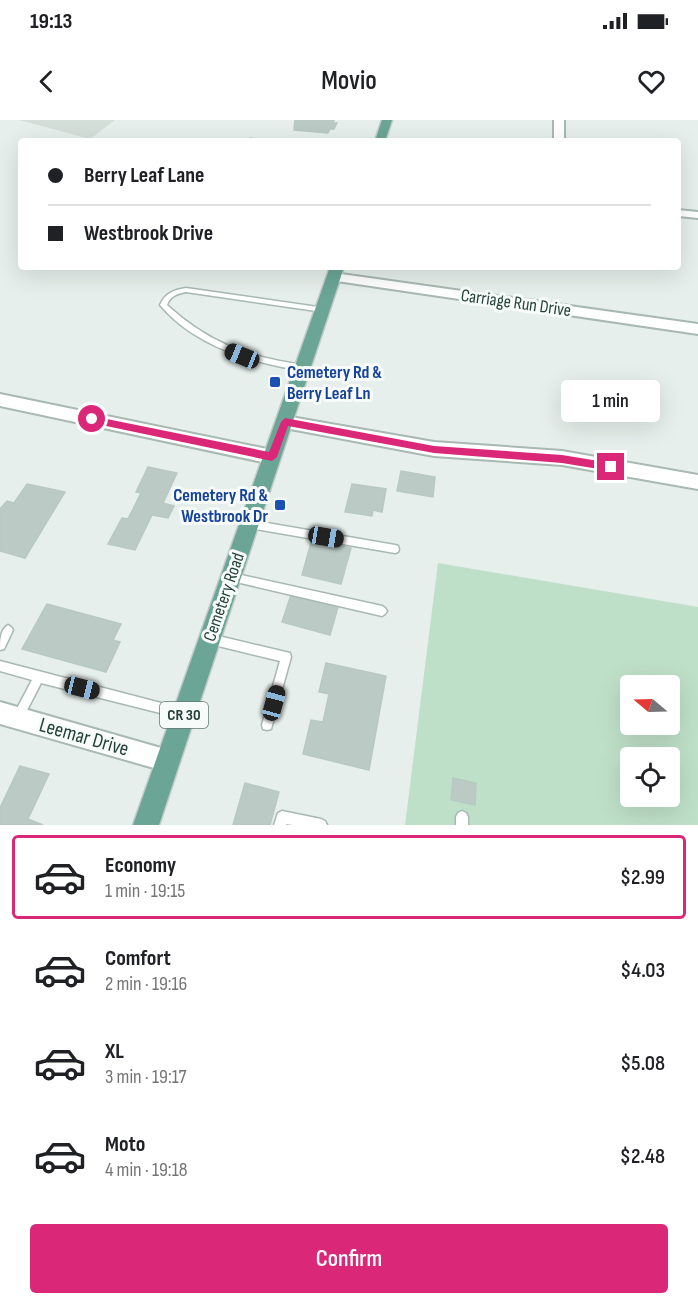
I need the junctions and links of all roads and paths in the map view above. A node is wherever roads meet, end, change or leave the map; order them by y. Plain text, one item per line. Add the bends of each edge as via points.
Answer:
1 (387, 120) edge
2 (559, 120) edge
3 (381, 138) edge
4 (559, 138) edge
5 (681, 213) edge
6 (698, 215) edge
7 (336, 272) edge
8 (322, 310) junction
9 (698, 329) edge
10 (303, 368) junction
11 (0, 400) edge
12 (285, 422) junction
13 (272, 457) junction
14 (698, 482) edge
15 (249, 524) junction
16 (395, 549) dead end
17 (231, 577) junction
18 (382, 611) dead end
19 (8, 630) dead end
20 (210, 639) junction
21 (0, 645) edge
22 (0, 666) edge
23 (39, 677) junction
24 (184, 714) junction
25 (8, 716) edge
26 (267, 725) dead end
27 (168, 761) junction
28 (147, 825) edge
29 (280, 825) edge
30 (321, 825) edge

1 - 3 main road
2 - 4 street
5 - 6 street
7 - 8 main road, Cemetery Road / CR 30
7 - 9 street, Carriage Run Drive
8 - 10 main road, Cemetery Road / CR 30
8 - 10 lane via 186,290 175,292 163,305 223,348 264,362
10 - 12 main road, Cemetery Road / CR 30
11 - 13 street
12 - 13 main road, Cemetery Road / CR 30
12 - 14 street via 434,449 562,459
13 - 15 main road, Cemetery Road / CR 30
15 - 16 lane
15 - 17 main road, Cemetery Road / CR 30
17 - 18 lane
17 - 20 main road, Cemetery Road / CR 30
19 - 21 lane
20 - 24 main road, Cemetery Road / CR 30
20 - 26 lane via 286,657
22 - 23 lane
23 - 24 lane
23 - 25 lane
24 - 27 main road, Cemetery Road / CR 30
25 - 27 street, Leemar Drive
27 - 28 main road, Cemetery Road / CR 30
29 - 30 lane via 282,817

